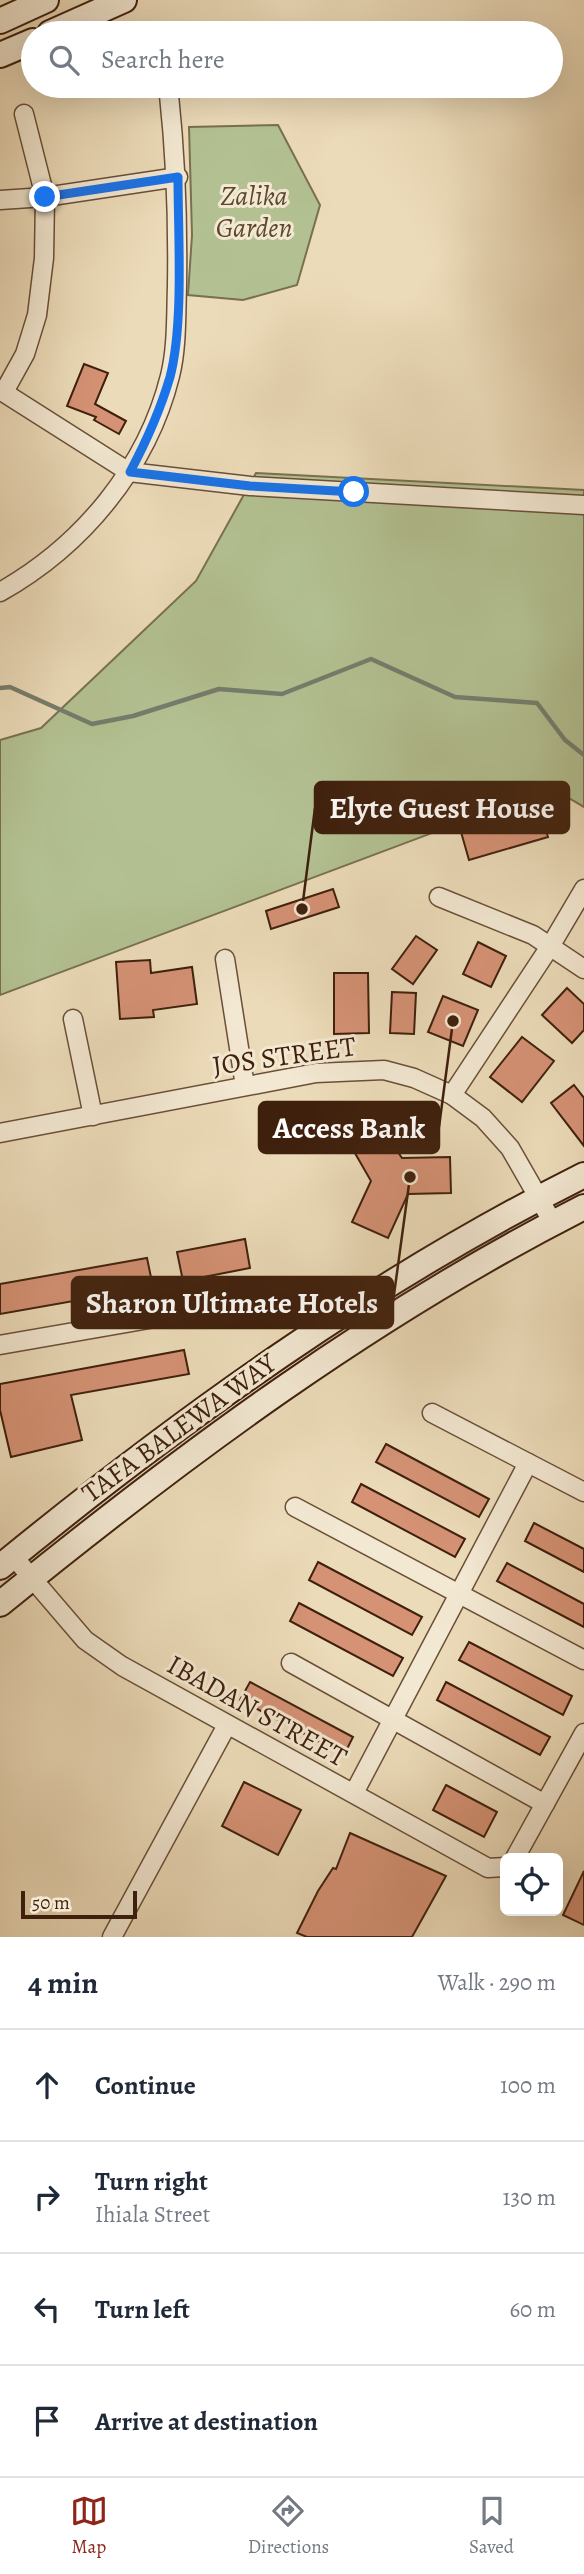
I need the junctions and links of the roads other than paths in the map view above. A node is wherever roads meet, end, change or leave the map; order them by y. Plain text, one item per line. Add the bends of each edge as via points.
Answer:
1 (46, 0) edge
2 (124, 0) edge
3 (0, 21) edge
4 (77, 21) edge
5 (21, 46) edge
6 (0, 55) edge
7 (169, 98) edge
8 (24, 114) dead end
9 (178, 177) junction
10 (45, 197) junction
11 (0, 200) edge
12 (2, 391) edge
13 (130, 472) junction
14 (584, 505) edge
15 (0, 592) edge
16 (584, 888) edge
17 (439, 897) dead end
18 (551, 945) junction
19 (225, 958) dead end
20 (584, 969) edge
21 (74, 1019) dead end
22 (245, 1086) junction
23 (452, 1095) junction
24 (93, 1116) junction
25 (0, 1133) edge
26 (584, 1175) edge
27 (540, 1197) junction
28 (584, 1207) edge
29 (553, 1223) junction
30 (241, 1303) dead end
31 (0, 1345) edge
32 (432, 1413) dead end
33 (528, 1463) junction
34 (584, 1492) edge
35 (295, 1507) dead end
36 (7, 1562) edge
37 (32, 1578) junction
38 (460, 1593) junction
39 (0, 1604) edge
40 (584, 1660) edge
41 (291, 1663) dead end
42 (394, 1718) junction
43 (226, 1725) junction
44 (584, 1733) edge
45 (354, 1793) junction
46 (545, 1804) junction
47 (517, 1853) edge
48 (500, 1867) edge
49 (112, 1937) edge

1 - 3 main road
2 - 4 main road
5 - 6 main road
7 - 9 street
8 - 10 street
9 - 10 street
9 - 13 street via 176,334 170,375
10 - 11 street
10 - 12 street via 37,315 25,354
12 - 13 street
13 - 14 street via 250,486
13 - 15 street via 69,543
16 - 18 street
17 - 18 street
18 - 20 street
18 - 23 street
19 - 22 street
21 - 24 street
22 - 23 street, JOS STREET via 316,1073 384,1070
22 - 24 street, JOS STREET
23 - 27 street, JOS STREET via 483,1118 510,1148
24 - 25 street, JOS STREET
26 - 27 main road, TAFA BALEWA WAY
27 - 29 street, JOS STREET
27 - 36 main road, TAFA BALEWA WAY via 433,1256 275,1360 180,1426
28 - 29 main road, TAFA BALEWA WAY
29 - 37 main road, TAFA BALEWA WAY via 453,1279 290,1383 194,1450
30 - 31 street
32 - 33 street
33 - 34 street
33 - 38 street
35 - 38 street
36 - 37 street, IBADAN STREET
37 - 39 main road, TAFA BALEWA WAY
37 - 43 street, IBADAN STREET via 85,1640
38 - 40 street
38 - 42 street
41 - 42 street
42 - 45 street
42 - 46 street
43 - 45 street, IBADAN STREET
43 - 49 street
44 - 46 street
45 - 48 street, IBADAN STREET via 488,1868
46 - 47 street

